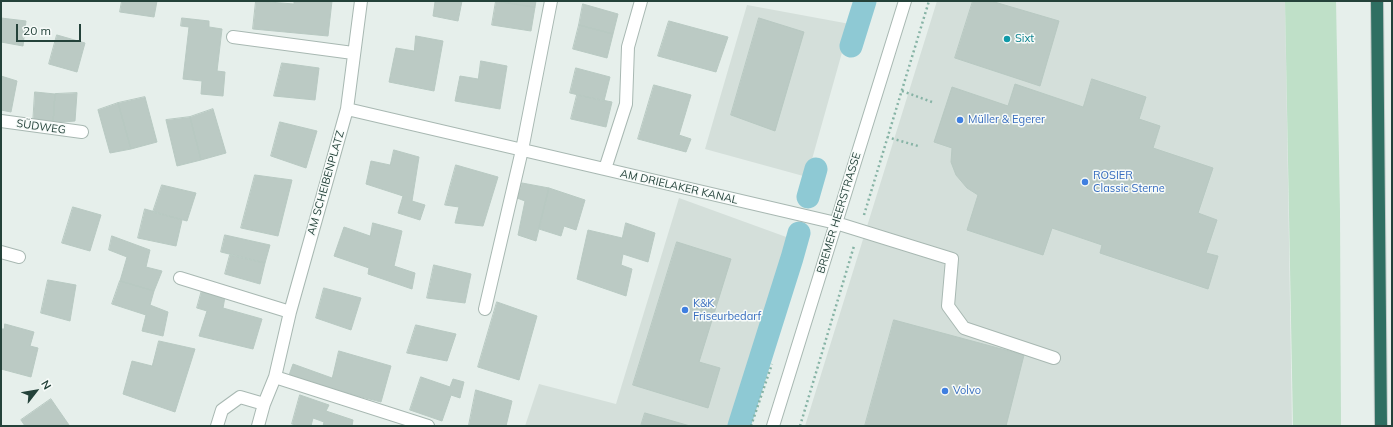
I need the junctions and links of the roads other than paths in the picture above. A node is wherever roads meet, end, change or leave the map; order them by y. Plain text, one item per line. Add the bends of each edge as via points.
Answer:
1 (361, 1) edge
2 (551, 1) edge
3 (641, 1) edge
4 (905, 1) edge
5 (1377, 1) edge
6 (233, 37) dead end
7 (353, 53) junction
8 (347, 109) junction
9 (1, 121) edge
10 (82, 132) dead end
11 (522, 150) junction
12 (605, 170) junction
13 (836, 223) junction
14 (1, 252) edge
15 (19, 257) dead end
16 (180, 278) dead end
17 (485, 309) dead end
18 (290, 312) junction
19 (1054, 358) dead end
20 (275, 377) junction
21 (264, 404) junction
22 (217, 426) edge
23 (258, 426) edge
24 (428, 426) edge
25 (773, 426) edge
26 (1381, 426) edge

1 - 7 street, AM SCHEIBENPLATZ
2 - 11 street
3 - 12 street via 628,47 626,104
4 - 13 street, BREMER HEERSTRASSE
5 - 26 highway
6 - 7 street
7 - 8 street, AM SCHEIBENPLATZ
8 - 11 street, AM DRIELAKER KANAL
8 - 18 street, AM SCHEIBENPLATZ
9 - 10 street, SÜDWEG
11 - 12 street, AM DRIELAKER KANAL
11 - 17 street
12 - 13 street, AM DRIELAKER KANAL
13 - 19 street, AM DRIELAKER KANAL via 952,260 948,306 964,328
13 - 25 street, BREMER HEERSTRASSE
14 - 15 street
16 - 18 street
18 - 20 street, AM SCHEIBENPLATZ
20 - 21 street, AM SCHEIBENPLATZ
20 - 24 street
21 - 22 street via 240,397 222,410
21 - 23 street, AM SCHEIBENPLATZ

